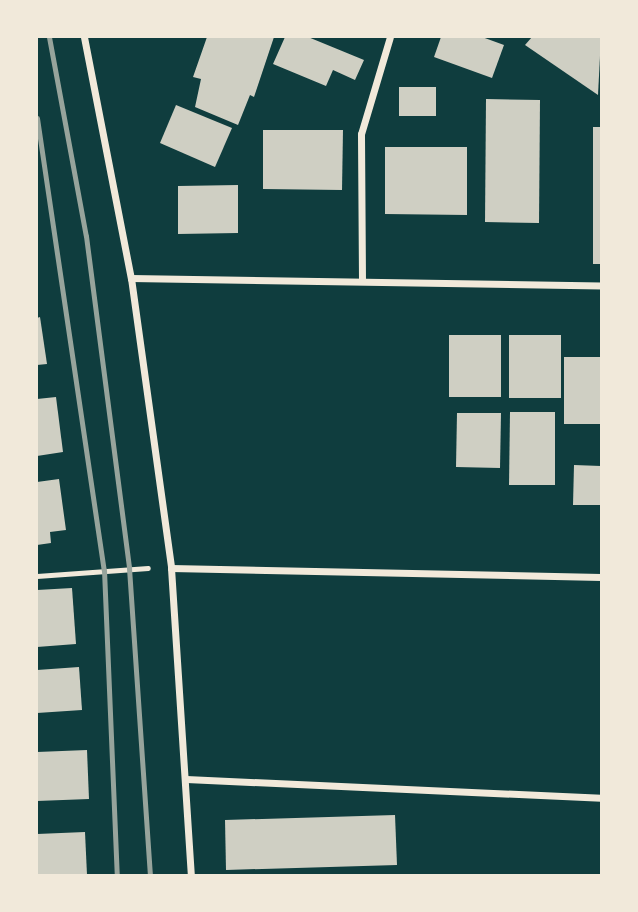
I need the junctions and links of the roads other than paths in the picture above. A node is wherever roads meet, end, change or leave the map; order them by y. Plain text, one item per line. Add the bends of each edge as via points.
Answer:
1 (84, 37) edge
2 (390, 37) edge
3 (131, 278) junction
4 (362, 280) junction
5 (601, 285) edge
6 (171, 568) junction
7 (601, 577) edge
8 (186, 779) junction
9 (601, 798) edge
10 (191, 875) edge

1 - 3 street
2 - 4 street via 361,134
3 - 4 street
3 - 6 street
4 - 5 street
6 - 7 street
6 - 8 street
8 - 9 street
8 - 10 street

